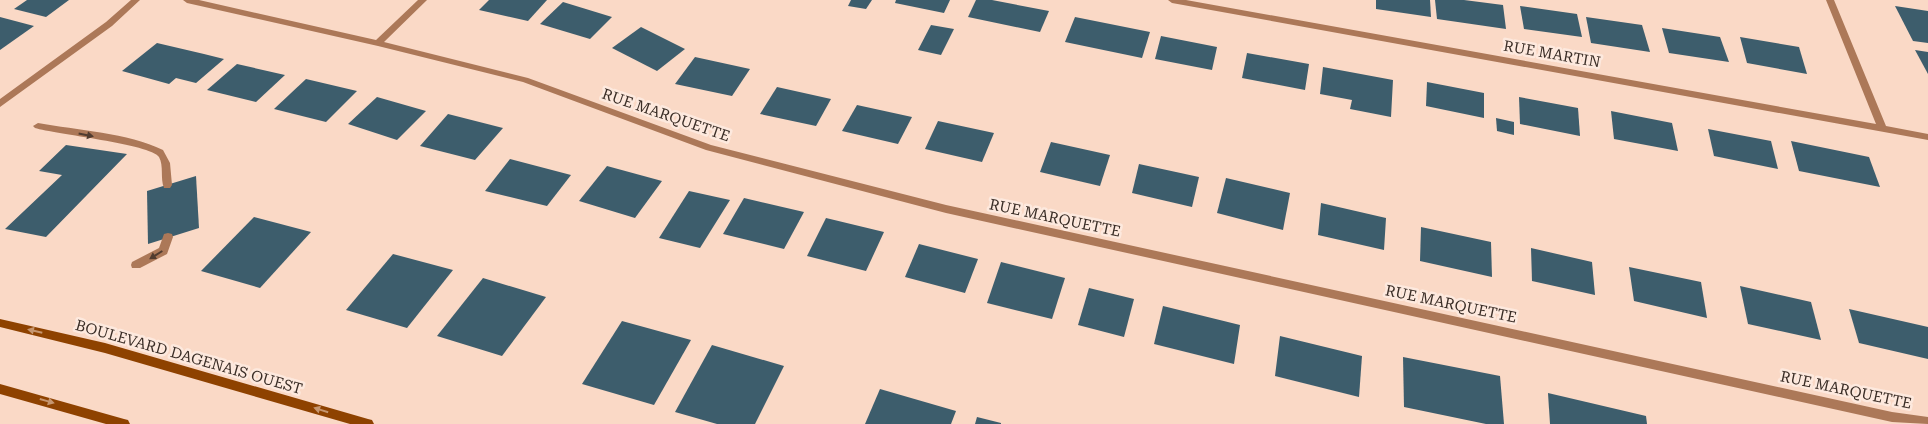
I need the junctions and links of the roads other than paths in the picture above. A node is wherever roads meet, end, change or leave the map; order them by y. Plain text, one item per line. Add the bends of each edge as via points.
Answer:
1 (136, 0) edge
2 (187, 0) edge
3 (423, 0) edge
4 (1172, 0) edge
5 (1830, 0) edge
6 (378, 43) junction
7 (0, 104) edge
8 (38, 126) dead end
9 (1883, 130) junction
10 (1928, 137) edge
11 (167, 185) dead end
12 (168, 238) dead end
13 (136, 265) dead end
14 (0, 323) edge
15 (0, 389) edge
16 (1928, 422) edge
17 (124, 424) edge
18 (368, 424) edge

1 - 7 street via 109,24
2 - 6 street, RUE MARQUETTE
3 - 6 street
4 - 9 street, RUE MARTIN
5 - 9 street
6 - 16 street, RUE MARQUETTE via 525,80 709,148 946,209
8 -> 11 street via 159,151 164,158
9 - 10 street, RUE MARTIN
12 -> 13 street via 163,251
18 -> 14 main road, BOULEVARD DAGENAIS OUEST via 105,348
15 -> 17 main road

